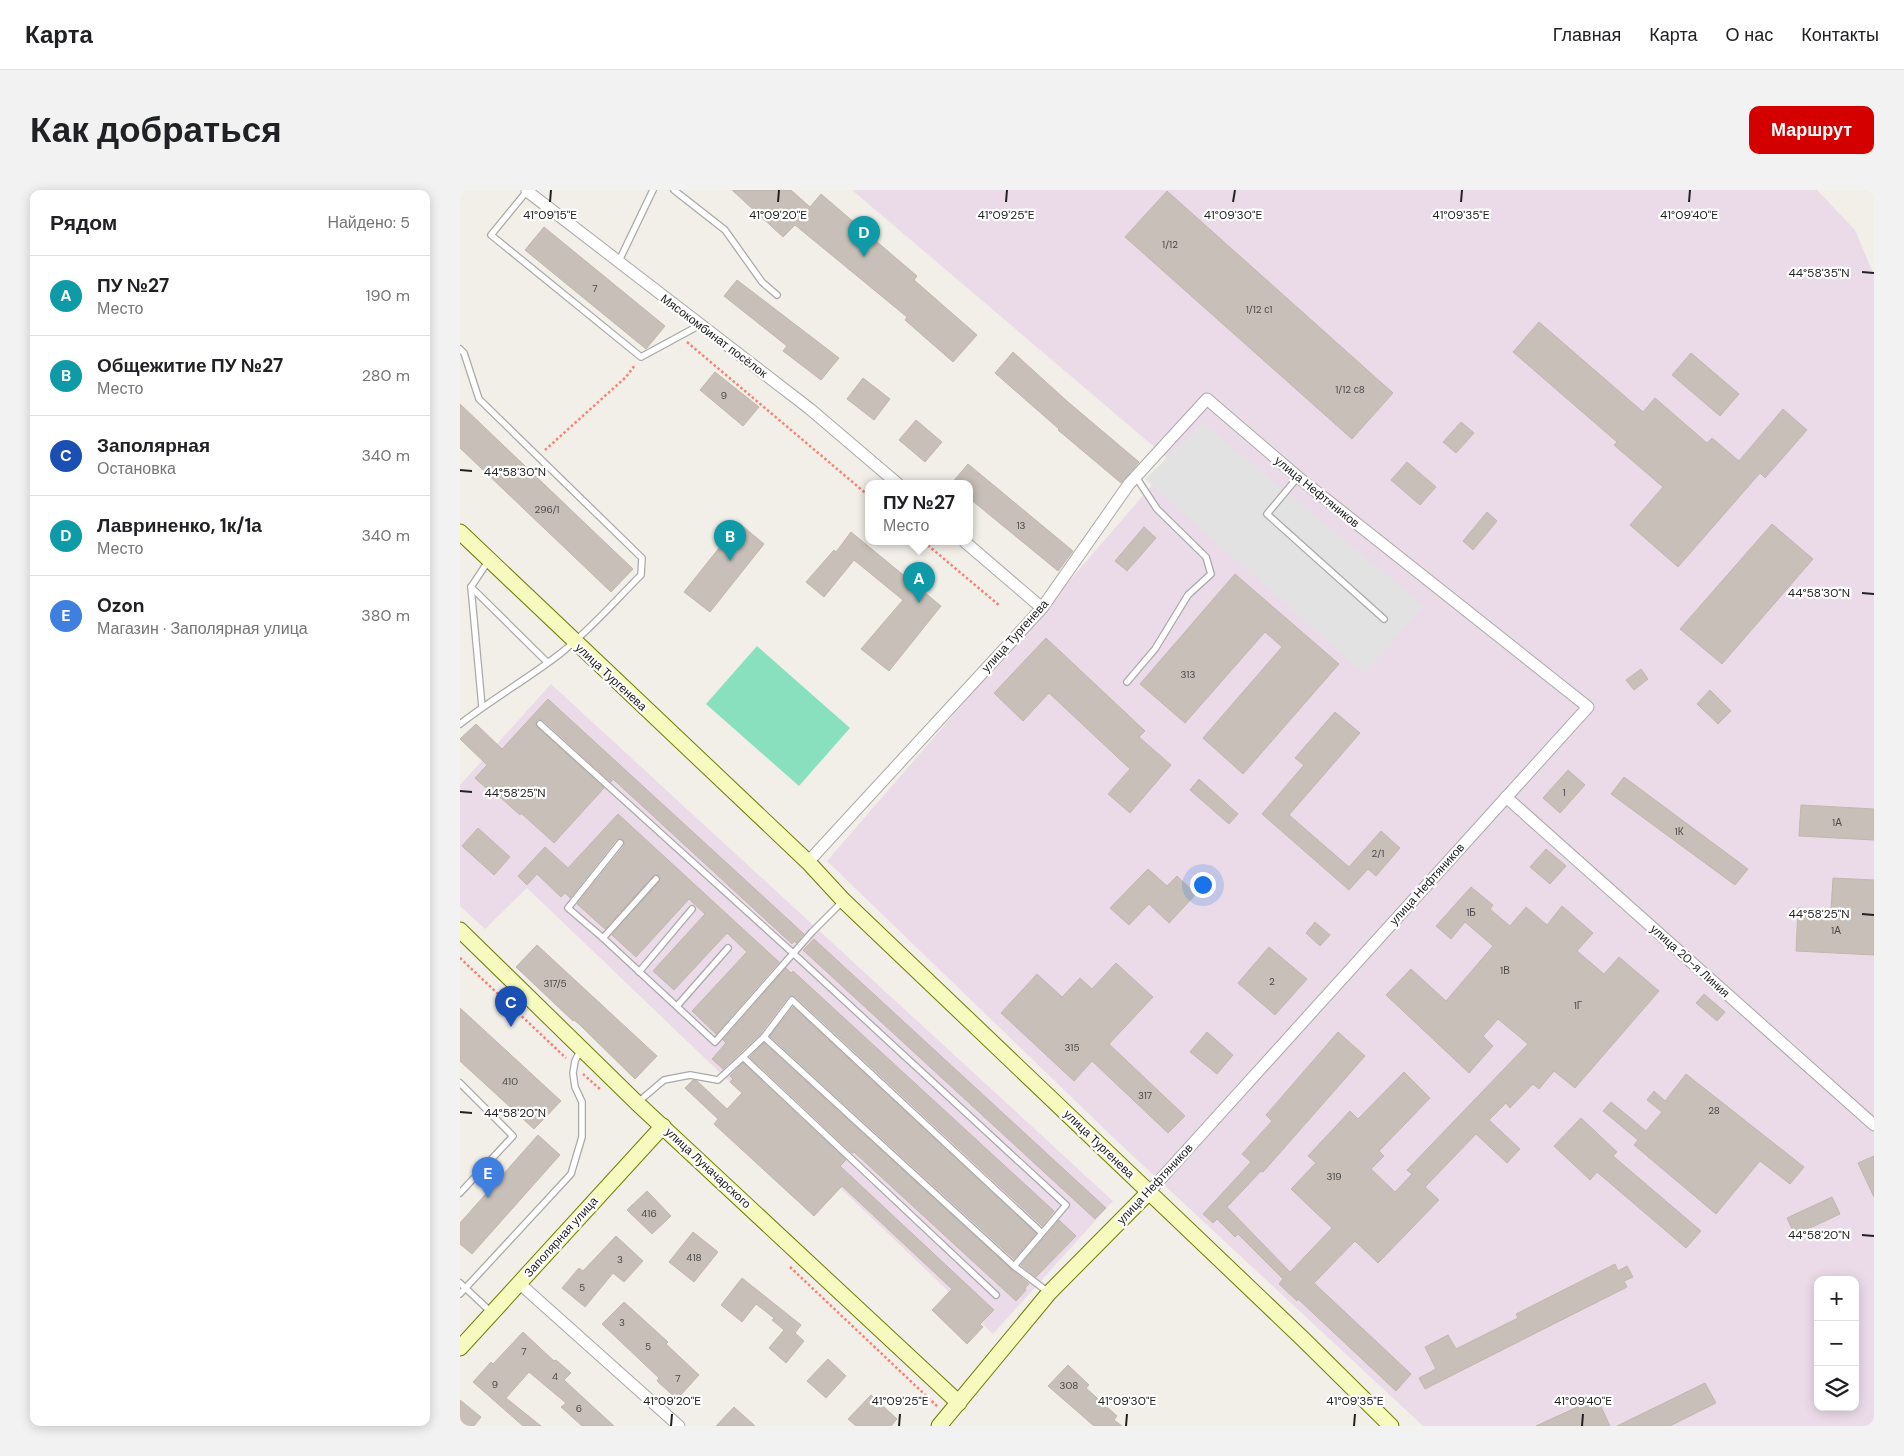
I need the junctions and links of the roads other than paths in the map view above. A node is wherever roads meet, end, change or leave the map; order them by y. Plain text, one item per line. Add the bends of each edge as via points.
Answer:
1 (653, 190) edge
2 (674, 190) edge
3 (527, 191) edge
4 (618, 263) junction
5 (777, 295) dead end
6 (700, 325) junction
7 (460, 349) edge
8 (1207, 398) joint
9 (1136, 477) junction
10 (1298, 477) junction
11 (893, 480) edge
12 (460, 532) edge
13 (968, 545) edge
14 (489, 559) junction
15 (471, 587) junction
16 (1042, 608) junction
17 (1384, 619) dead end
18 (574, 641) junction
19 (547, 662) junction
20 (1126, 682) dead end
21 (482, 707) junction
22 (460, 724) edge
23 (540, 724) dead end
24 (1506, 797) junction
25 (620, 843) dead end
26 (808, 862) junction
27 (656, 879) dead end
28 (844, 901) junction
29 (692, 909) dead end
30 (460, 930) edge
31 (603, 938) junction
32 (728, 948) dead end
33 (794, 954) junction
34 (639, 972) junction
35 (678, 1006) junction
36 (764, 1036) junction
37 (582, 1048) junction
38 (743, 1057) junction
39 (460, 1083) edge
40 (637, 1103) junction
41 (1874, 1125) edge
42 (663, 1126) junction
43 (1149, 1192) junction
44 (460, 1193) edge
45 (1042, 1233) junction
46 (1014, 1266) junction
47 (460, 1283) edge
48 (519, 1283) junction
49 (466, 1288) junction
50 (1049, 1293) junction
51 (460, 1294) edge
52 (996, 1295) dead end
53 (492, 1313) junction
54 (460, 1348) edge
55 (960, 1403) junction
56 (679, 1426) edge
57 (939, 1426) edge
58 (1391, 1426) edge

1 - 4 lane
2 - 5 lane via 725,230 762,282
3 - 4 street, Мясокомбинат посёлок
3 - 6 lane via 491,235 641,357
4 - 6 street, Мясокомбинат посёлок
6 - 11 street, Мясокомбинат посёлок via 810,409
7 - 18 lane via 478,399 642,558 641,575
8 - 9 street, улица Тургенева
8 - 10 street, улица Нефтяников
9 - 16 street, улица Тургенева
9 - 20 lane via 1157,509 1206,557 1211,574 1188,595 1155,648
10 - 17 lane via 1267,514
10 - 24 street, улица Нефтяников via 1588,707
12 - 14 street, улица Тургенева
13 - 16 street
14 - 15 lane
14 - 18 street, улица Тургенева
15 - 19 lane
15 - 21 lane
16 - 26 street, улица Тургенева
18 - 19 lane
18 - 26 street, улица Тургенева
19 - 21 lane
21 - 22 lane
23 - 33 lane
24 - 41 street, улица 20-я Линия
24 - 43 street, улица Нефтяников
25 - 31 lane via 568,908
26 - 28 street, улица Тургенева
27 - 31 lane
28 - 33 lane
28 - 43 street, улица Тургенева
29 - 34 lane
30 - 37 street, улица Луначарского
31 - 34 lane
32 - 35 lane
33 - 35 lane via 715,1042
33 - 45 lane via 1066,1205
34 - 35 lane
36 - 38 lane
36 - 45 lane via 792,1000
36 - 46 lane
37 - 40 street, улица Луначарского
37 - 49 lane via 573,1073 582,1102 582,1137 571,1174
38 - 40 lane via 718,1080 690,1075 664,1080
38 - 52 lane
39 - 44 lane via 512,1136
40 - 42 street, улица Луначарского
42 - 48 street, Заполярная улица
42 - 55 street, улица Луначарского
43 - 50 street, улица Нефтяников
43 - 58 street, улица Тургенева
45 - 46 lane
46 - 50 lane
47 - 49 lane
48 - 53 street, Заполярная улица
48 - 56 street
49 - 51 lane
49 - 53 lane
50 - 55 street, улица Нефтяников
53 - 54 street, Заполярная улица
55 - 57 street, улица Нефтяников

